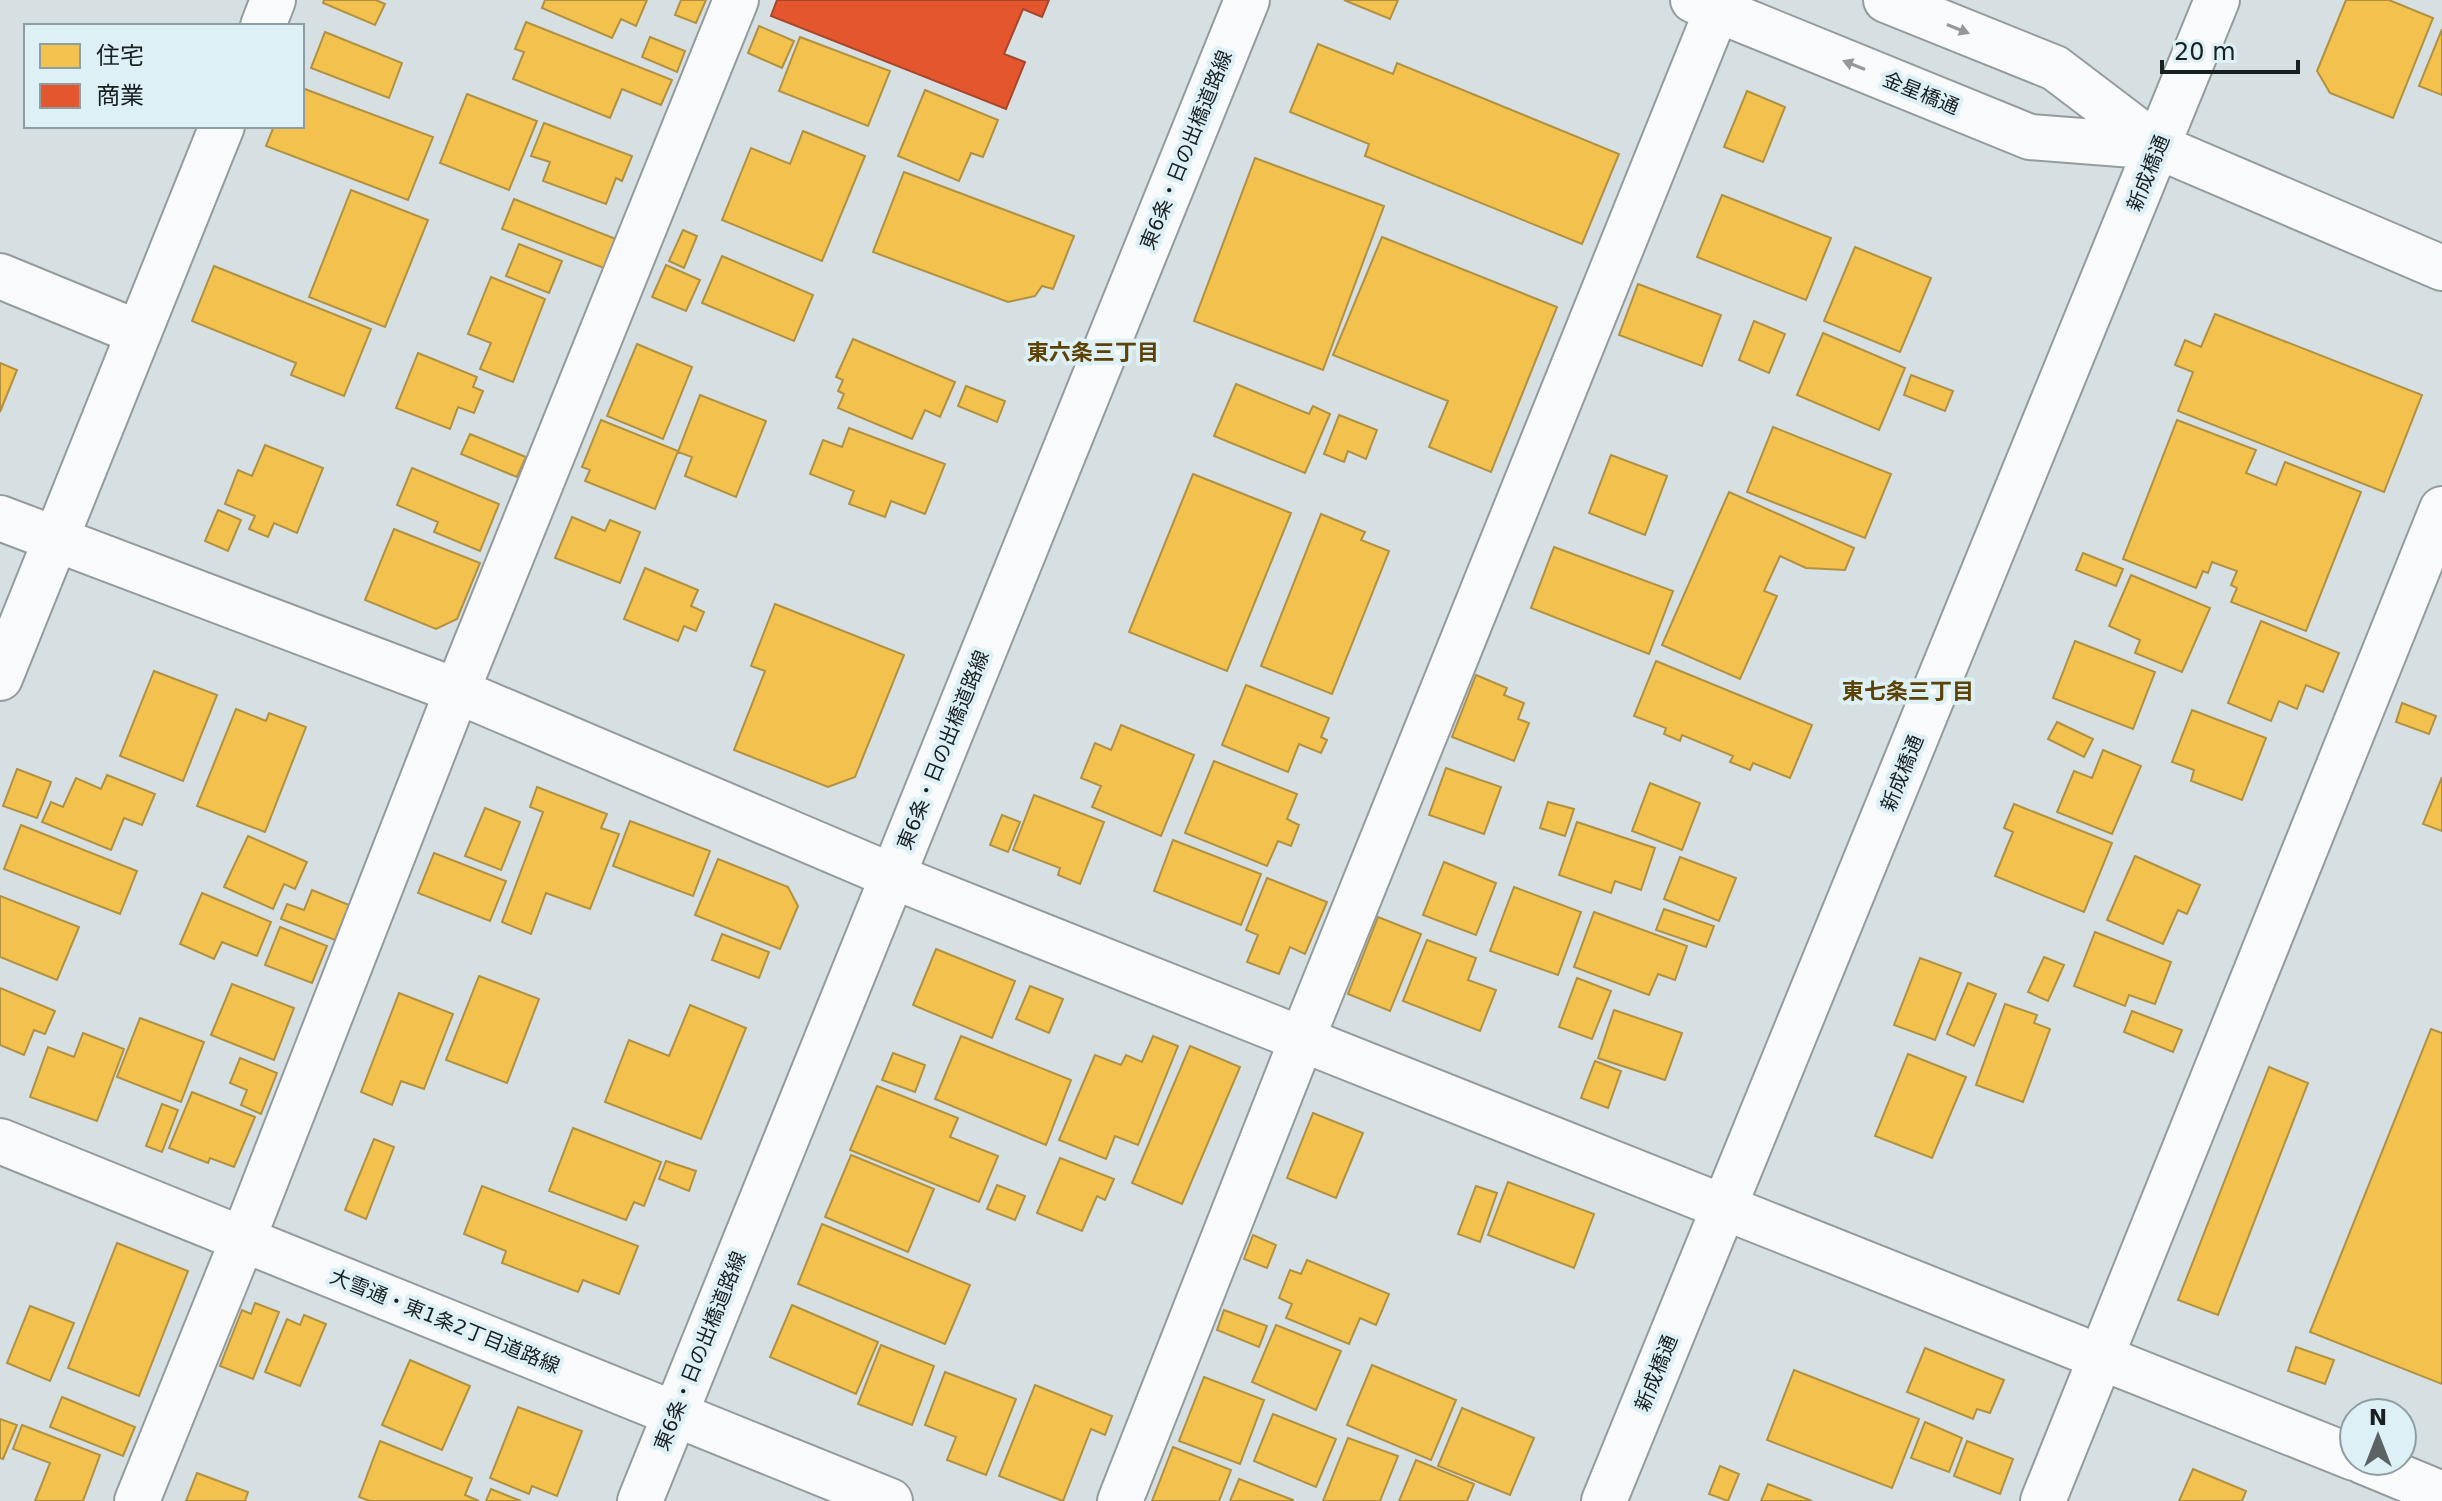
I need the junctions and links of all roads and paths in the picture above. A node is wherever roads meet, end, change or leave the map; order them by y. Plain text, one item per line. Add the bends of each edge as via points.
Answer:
1 (273, 0) edge
2 (736, 0) edge
3 (1247, 0) edge
4 (1886, 0) edge
5 (2217, 0) edge
6 (1710, 3) edge
7 (264, 24) edge
8 (221, 128) edge
9 (2159, 147) junction
10 (2442, 268) edge
11 (0, 276) edge
12 (139, 333) junction
13 (2442, 509) edge
14 (0, 518) edge
15 (55, 541) junction
16 (0, 678) edge
17 (457, 691) junction
18 (892, 876) junction
19 (1302, 1039) junction
20 (0, 1141) edge
21 (1723, 1208) junction
22 (243, 1239) junction
23 (2102, 1356) junction
24 (675, 1413) junction
25 (2338, 1452) edge
26 (2401, 1477) edge
27 (2442, 1494) edge
28 (137, 1501) edge
29 (640, 1501) edge
30 (890, 1501) edge
31 (1120, 1501) edge
32 (1604, 1501) edge
33 (2043, 1501) edge

1 - 7 street
2 - 17 street
3 - 18 street, 東6条・日の出橋道路線
4 -> 9 street, 金星橋通 via 2055,68
5 - 9 street, 新成橋通
9 -> 6 street, 金星橋通 via 2030,137
6 - 19 street
8 - 12 street
9 - 10 street, 金星橋通
9 - 21 street, 新成橋通
11 - 12 street
12 - 15 street
13 - 23 street
14 - 15 street
15 - 16 street
15 - 17 street
17 - 18 street
17 - 22 street
18 - 19 street
18 - 24 street, 東6条・日の出橋道路線
19 - 21 street
19 - 31 street
20 - 22 street, 大雪通・東1条2丁目道路線
21 - 23 street
21 - 32 street, 新成橋通
22 - 24 street, 大雪通・東1条2丁目道路線
22 - 28 street
23 - 25 street
23 - 33 street
24 - 29 street, 東6条・日の出橋道路線
24 - 30 street, 大雪通・東1条2丁目道路線
26 - 27 street

